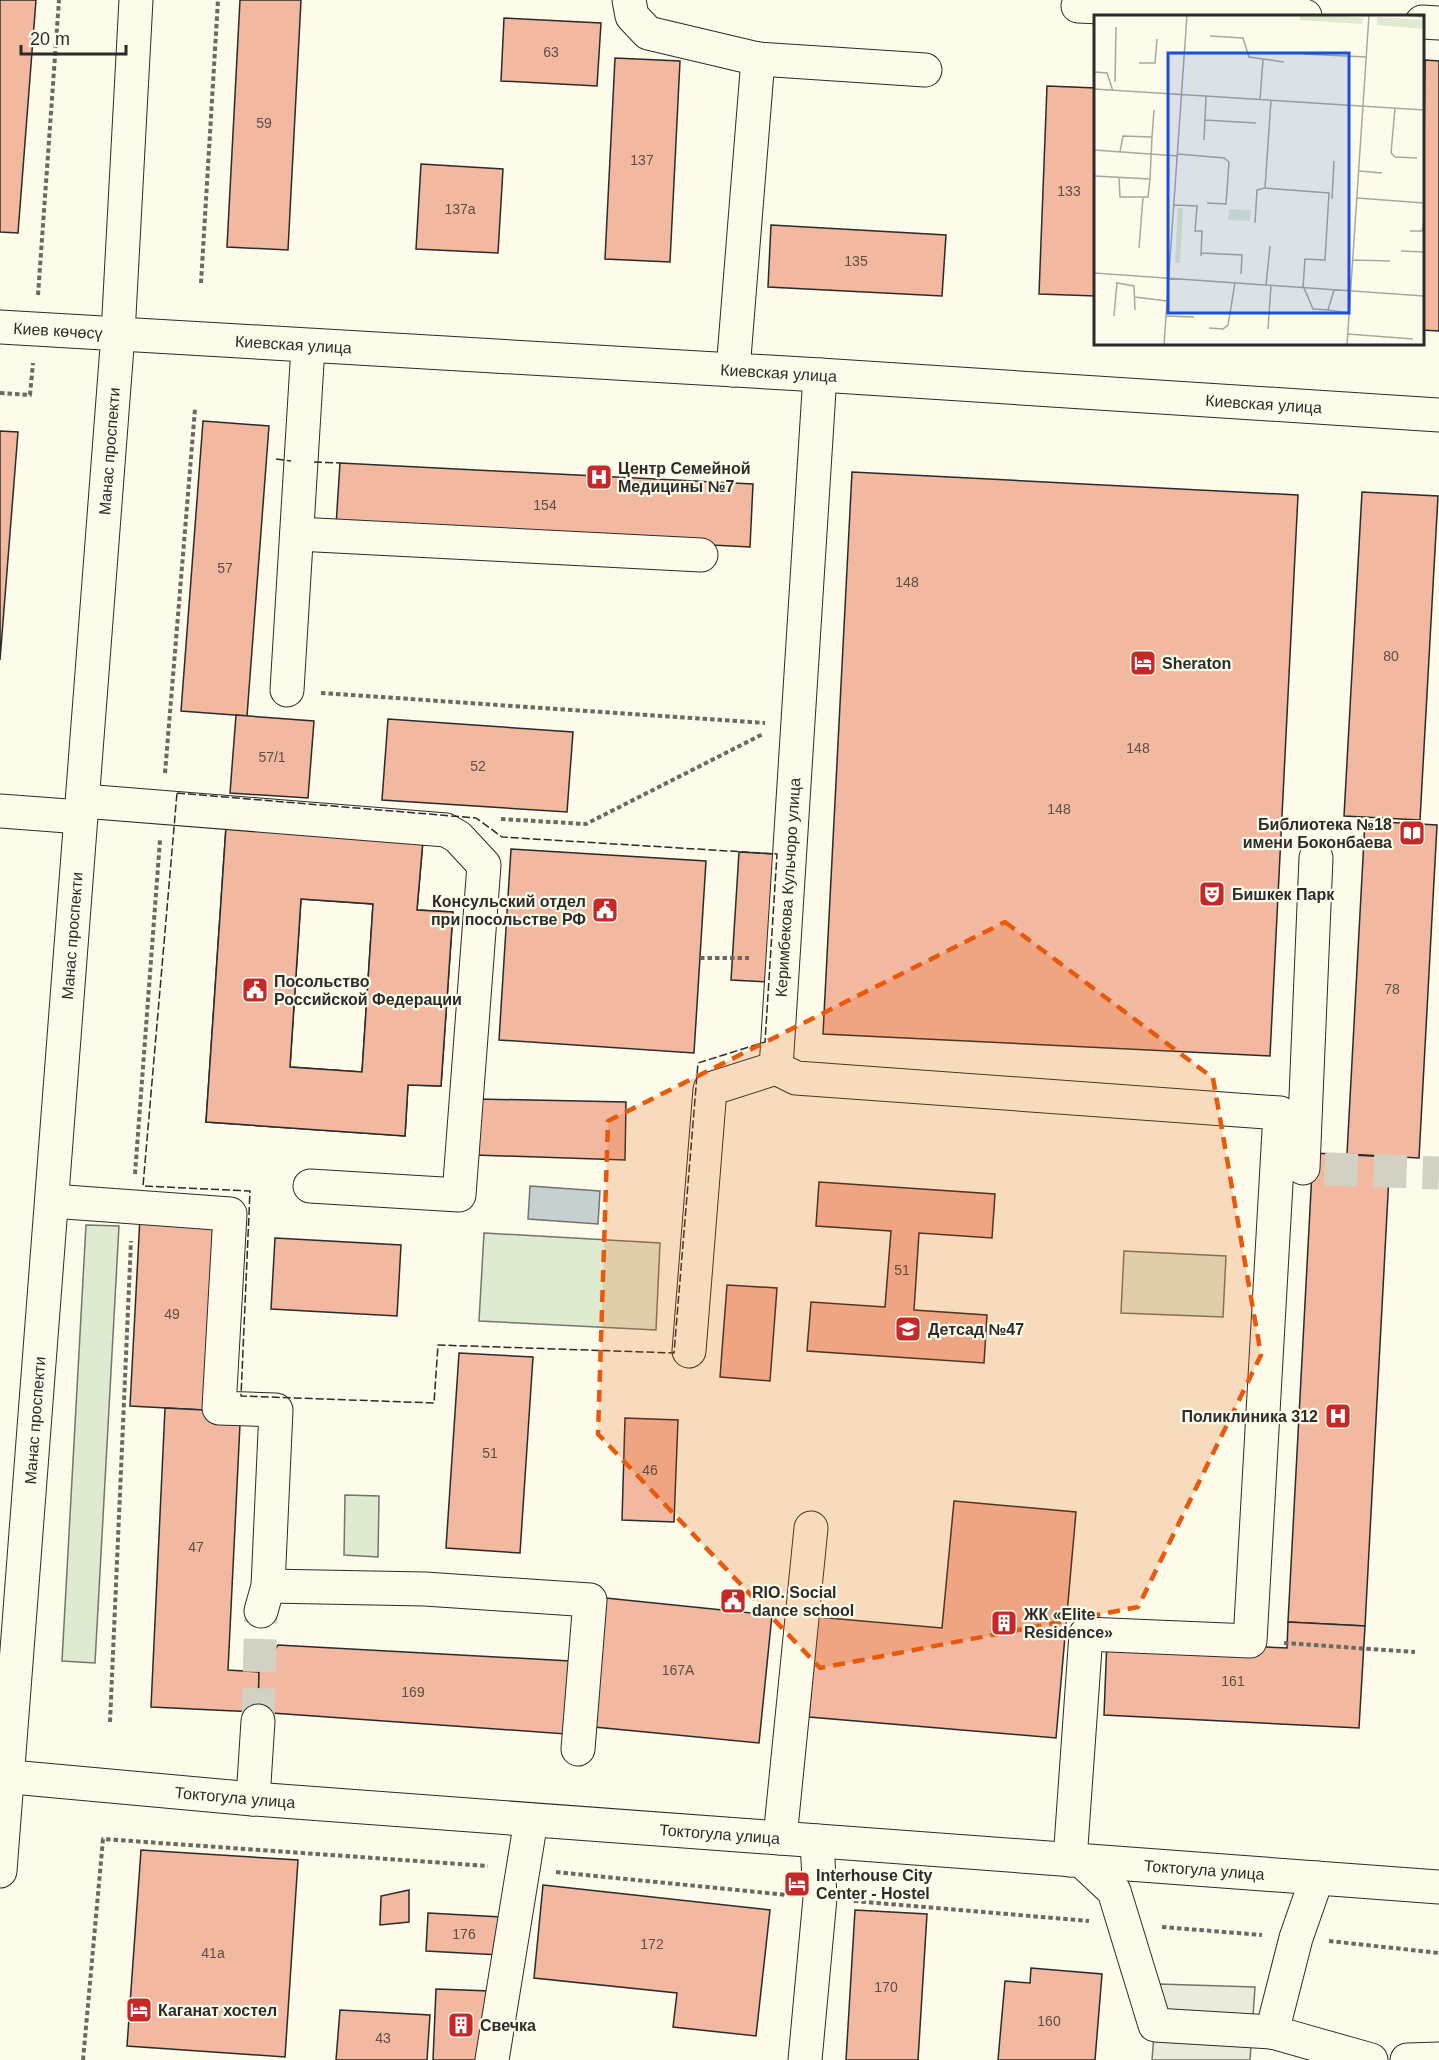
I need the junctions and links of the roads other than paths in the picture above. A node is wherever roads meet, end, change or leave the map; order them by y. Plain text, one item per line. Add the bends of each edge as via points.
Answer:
1 (136, 0) edge
2 (629, 0) edge
3 (1078, 6) dead end
4 (1282, 15) edge
5 (1424, 22) edge
6 (1439, 23) edge
7 (758, 59) junction
8 (925, 70) dead end
9 (0, 327) edge
10 (118, 334) junction
11 (308, 347) junction
12 (733, 370) junction
13 (820, 375) junction
14 (1439, 416) edge
15 (297, 534) junction
16 (700, 555) dead end
17 (287, 690) road end
18 (82, 809) junction
19 (0, 811) edge
20 (1316, 858) dead end
21 (776, 1068) junction
22 (1304, 1168) dead end
23 (310, 1186) dead end
24 (52, 1201) junction
25 (689, 1350) dead end
26 (811, 1528) dead end
27 (258, 1721) tunnel mouth
28 (578, 1749) dead end
29 (4, 1776) edge
30 (253, 1799) junction
31 (531, 1820) junction
32 (780, 1838) junction
33 (817, 1841) junction
34 (1076, 1860) junction
35 (0, 1871) edge
36 (1317, 1878) junction
37 (1439, 1887) edge
38 (1272, 2032) junction
39 (492, 2060) edge
40 (805, 2060) edge
41 (1371, 2060) edge
42 (1407, 2060) edge
43 (1439, 2060) edge

1 - 10 main road, Манас проспекти
2 - 7 main road via 632,16 648,33
3 - 4 main road
5 - 6 main road
7 - 8 main road
7 - 12 main road
9 - 10 main road, Киев көчөсү
10 - 11 main road, Киевская улица
10 - 18 main road, Манас проспекти
11 - 12 main road, Киевская улица
11 - 15 main road
12 - 13 main road, Киевская улица
13 - 14 main road, Киевская улица
13 - 21 main road, Керимбекова Кульчоро улица
15 - 16 main road
15 - 17 main road
18 - 19 main road
18 - 23 main road via 162,808 446,830 484,865 459,1196
18 - 24 main road, Манас проспекти
20 - 22 main road
21 - 25 main road via 710,1089
21 - 34 main road via 796,1078 1280,1113 1250,1641 1086,1634
24 - 28 main road via 230,1214 219,1408 276,1410 265,1599 425,1588 590,1600
24 - 29 main road, Манас проспекти
26 - 32 main road
27 - 30 main road
29 - 30 main road, Токтогула улица
29 - 35 main road, Манас проспекти
30 - 31 main road, Токтогула улица
31 - 32 main road, Токтогула улица
31 - 39 main road
32 - 33 main road, Токтогула улица
33 - 34 main road, Токтогула улица
33 - 40 main road via 820,1898
34 - 36 main road, Токтогула улица
34 - 38 main road via 1114,1891 1155,2025
36 - 37 main road, Токтогула улица
36 - 38 main road via 1296,1938
38 - 41 main road
42 - 43 main road

